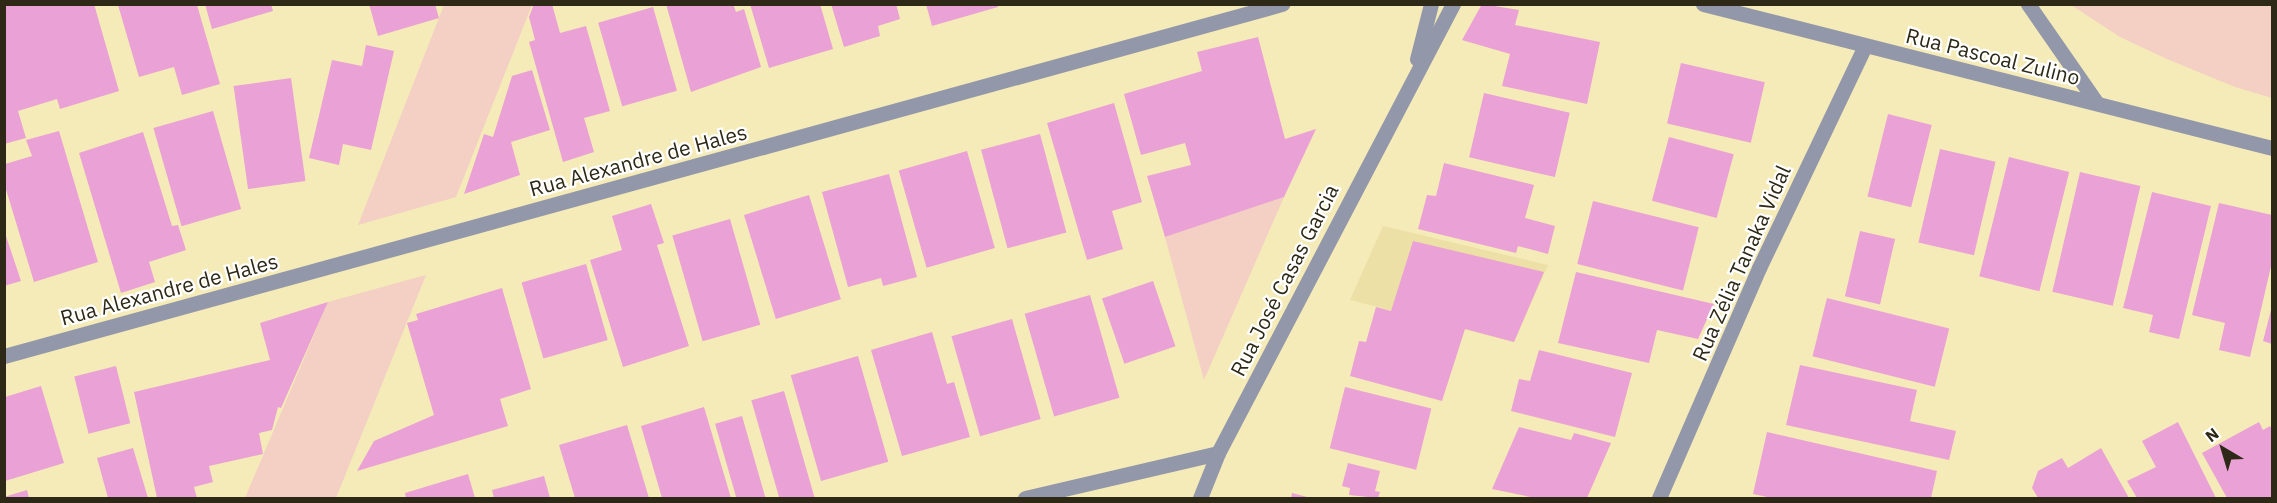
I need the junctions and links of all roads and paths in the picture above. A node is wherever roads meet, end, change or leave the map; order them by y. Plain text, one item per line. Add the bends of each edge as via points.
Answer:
1 (1282, 4) edge
2 (1431, 4) edge
3 (1453, 4) edge
4 (1704, 4) edge
5 (2028, 4) edge
6 (1865, 46) junction
7 (1410, 82) junction
8 (2096, 102) junction
9 (2272, 148) edge
10 (4, 356) edge
11 (1218, 453) junction
12 (1024, 498) edge
13 (1200, 498) edge
14 (1659, 498) edge

1 - 10 street, Rua Alexandre de Hales
2 - 7 street, Rua José Casas Garcia
3 - 7 street, Rua José Casas Garcia
4 - 6 street, Rua Pascoal Zulino
5 - 8 street
6 - 8 street, Rua Pascoal Zulino
6 - 14 street, Rua Zélia Tanaka Vidal via 1759,268
7 - 11 street, Rua José Casas Garcia
8 - 9 street, Rua Pascoal Zulino
11 - 12 street
11 - 13 street, Rua José Casas Garcia

